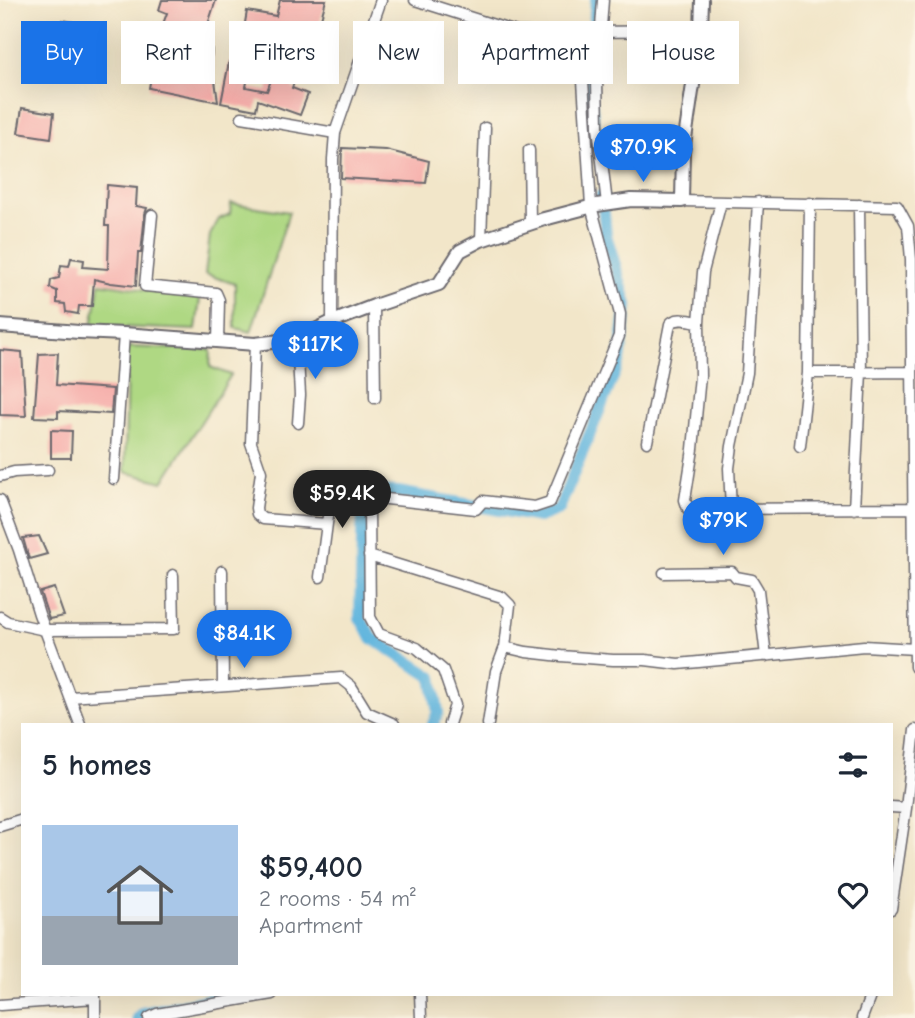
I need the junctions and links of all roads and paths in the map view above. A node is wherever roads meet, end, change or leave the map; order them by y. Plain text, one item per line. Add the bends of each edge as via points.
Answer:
1 (381, 0) edge
2 (415, 0) edge
3 (603, 0) edge
4 (702, 0) edge
5 (481, 21) edge
6 (595, 21) edge
7 (701, 21) edge
8 (594, 84) edge
9 (597, 84) edge
10 (693, 84) edge
11 (242, 117) dead end
12 (485, 128) dead end
13 (335, 133) junction
14 (529, 150) dead end
15 (682, 201) junction
16 (721, 202) junction
17 (758, 202) junction
18 (810, 203) junction
19 (600, 205) junction
20 (859, 205) junction
21 (152, 215) dead end
22 (530, 223) junction
23 (481, 240) junction
24 (374, 306) junction
25 (332, 322) junction
26 (699, 322) junction
27 (0, 326) edge
28 (124, 334) junction
29 (297, 339) junction
30 (218, 342) junction
31 (255, 344) junction
32 (861, 372) junction
33 (911, 372) junction
34 (808, 373) junction
35 (913, 389) edge
36 (375, 398) dead end
37 (298, 423) dead end
38 (914, 437) edge
39 (647, 442) dead end
40 (800, 446) dead end
41 (48, 470) dead end
42 (0, 476) edge
43 (334, 478) dead end
44 (114, 479) dead end
45 (914, 491) edge
46 (0, 499) edge
47 (914, 508) edge
48 (731, 509) junction
49 (854, 509) junction
50 (327, 524) junction
51 (369, 556) junction
52 (222, 571) dead end
53 (664, 573) dead end
54 (173, 575) dead end
55 (320, 578) dead end
56 (0, 617) edge
57 (45, 630) junction
58 (505, 647) junction
59 (915, 649) edge
60 (766, 656) junction
61 (915, 667) edge
62 (223, 687) junction
63 (70, 697) junction
64 (80, 723) edge
65 (392, 723) edge
66 (449, 723) edge
67 (488, 723) edge
68 (915, 730) edge
69 (893, 807) edge
70 (906, 808) junction
71 (21, 820) edge
72 (0, 825) edge
73 (893, 896) edge
74 (95, 996) edge
75 (261, 996) edge
76 (420, 996) edge
77 (870, 996) edge
78 (0, 1005) edge
79 (95, 1018) edge
80 (149, 1018) edge
81 (421, 1018) edge
82 (862, 1018) edge

1 - 13 street
2 - 5 street
3 - 6 street
4 - 7 street
8 - 19 street
9 - 19 street
10 - 15 street via 683,152
11 - 13 street
12 - 23 street
13 - 25 street
14 - 22 street
15 - 16 street
15 - 19 street
16 - 17 street
16 - 26 street via 703,272
17 - 18 street
17 - 48 street via 747,373 729,468
18 - 20 street
18 - 34 street
19 - 22 street
19 - 51 street via 620,314 619,336 550,502 535,507 378,498 369,507
20 - 32 street
20 - 33 street via 897,206 908,226
21 - 30 street via 145,286 216,293
22 - 23 street
23 - 24 street via 460,251 439,284
24 - 25 street
24 - 36 street
25 - 29 street
26 - 39 street via 679,319 670,324
26 - 48 street via 700,376 685,500 688,509
27 - 28 street
28 - 30 street
28 - 44 street
29 - 31 street
29 - 37 street
30 - 31 street
31 - 50 street via 251,443 261,472 257,514 263,519
32 - 33 street
32 - 34 street
32 - 49 street
33 - 35 street
34 - 40 street
35 - 38 street
38 - 45 street
41 - 42 street
43 - 50 street
45 - 47 street
46 - 57 street
47 - 49 street
47 - 59 street
48 - 49 street
50 - 55 street
51 - 58 street via 502,597 510,605
51 - 66 street via 370,617 379,635 417,648 443,670 455,705
52 - 62 street
53 - 60 street via 732,572 752,580 758,590
54 - 57 street via 174,629
56 - 57 street
57 - 63 street
58 - 60 street via 678,664
58 - 67 street via 496,671
59 - 60 street via 864,646
59 - 61 street
62 - 63 street
62 - 65 street via 341,678 367,712
63 - 64 street
68 - 70 street
69 - 70 street
70 - 73 street
71 - 72 street
74 - 78 street
74 - 79 street
75 - 80 street
76 - 81 street
77 - 82 street

